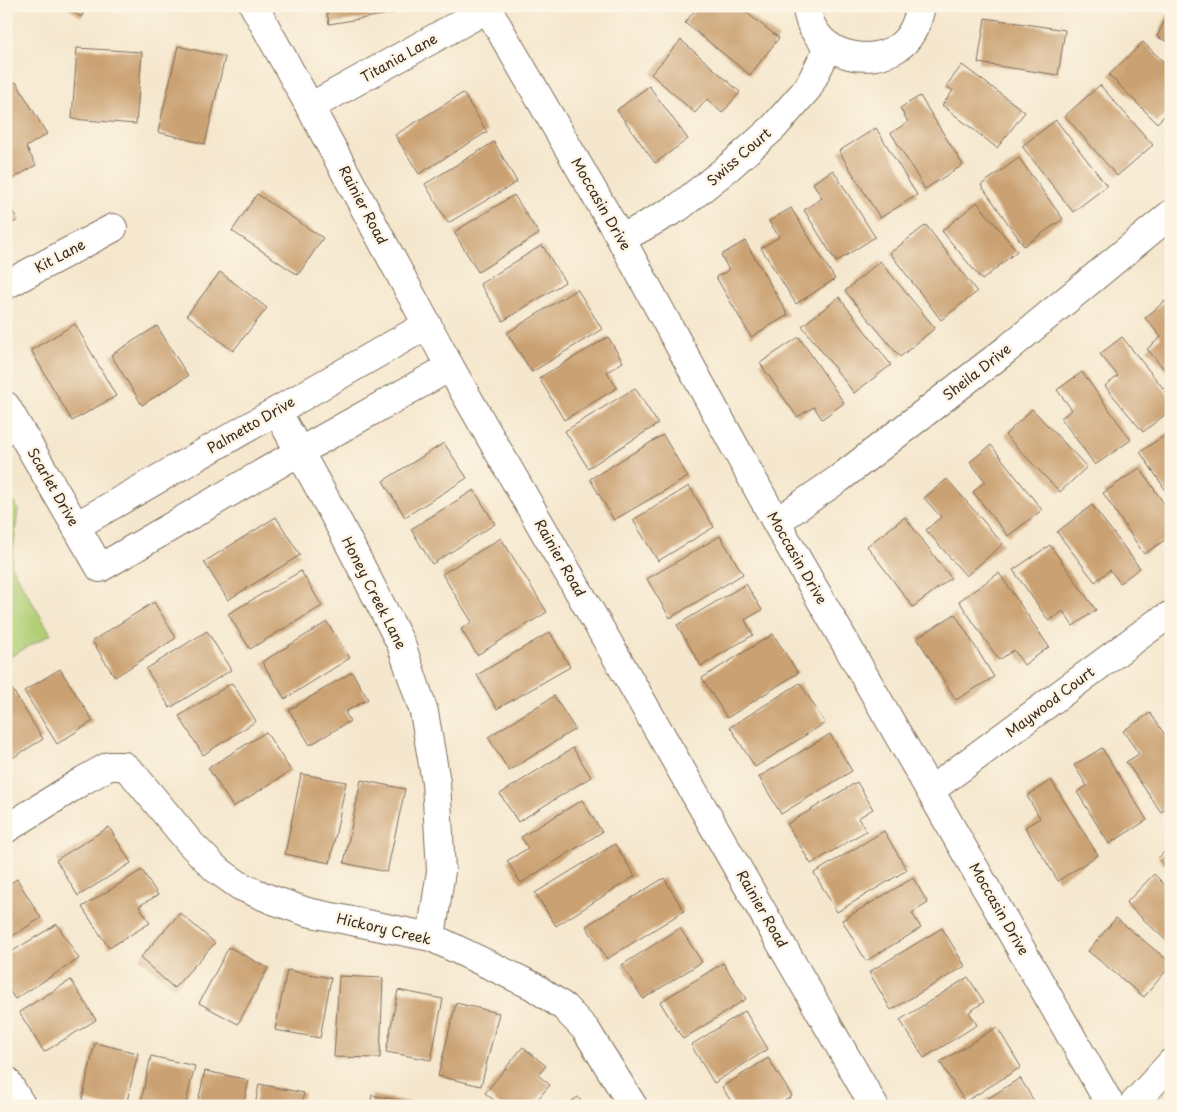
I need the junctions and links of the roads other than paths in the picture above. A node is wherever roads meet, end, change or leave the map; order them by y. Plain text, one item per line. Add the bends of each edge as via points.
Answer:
1 (254, 6) edge
2 (806, 6) edge
3 (922, 6) edge
4 (486, 8) edge
5 (829, 46) junction
6 (310, 107) junction
7 (1171, 214) edge
8 (113, 228) dead end
9 (622, 240) junction
10 (6, 285) edge
11 (427, 325) junction
12 (450, 367) junction
13 (6, 406) edge
14 (277, 410) junction
15 (299, 452) junction
16 (776, 522) junction
17 (76, 526) junction
18 (1171, 614) edge
19 (931, 790) junction
20 (6, 830) edge
21 (431, 937) junction
22 (1171, 1063) edge
23 (6, 1080) edge
24 (22, 1106) edge
25 (633, 1106) edge
26 (874, 1106) edge
27 (1111, 1106) edge
28 (1132, 1106) edge

1 - 6 street, Rainier Road
2 - 5 street via 813,28
3 - 5 street via 914,30 897,48 875,57 851,57
4 - 6 street, Titania Lane
4 - 9 street, Moccasin Drive
5 - 9 street, Swiss Court via 808,88 773,128 679,207
6 - 11 street, Rainier Road
7 - 16 street, Sheila Drive via 1006,350 840,478
8 - 10 street, Kit Lane
9 - 16 street, Moccasin Drive
11 - 12 street, Rainier Road
11 - 14 street, Palmetto Drive
12 - 15 street
12 - 26 street, Rainier Road
13 - 17 street, Scarlet Drive
14 - 15 street, Honey Creek Lane
14 - 17 street, Palmetto Drive
15 - 17 street, Scarlet Drive via 100,568
15 - 21 street, Honey Creek Lane via 402,644 424,712 436,782 441,872
16 - 19 street, Moccasin Drive
18 - 19 street, Maywood Court
19 - 27 street, Moccasin Drive
20 - 21 street, Hickory Creek via 109,766 124,766 191,844 216,869 240,886 307,912
21 - 25 street, Hickory Creek via 533,986 564,1007 586,1030
22 - 28 street
23 - 24 street

